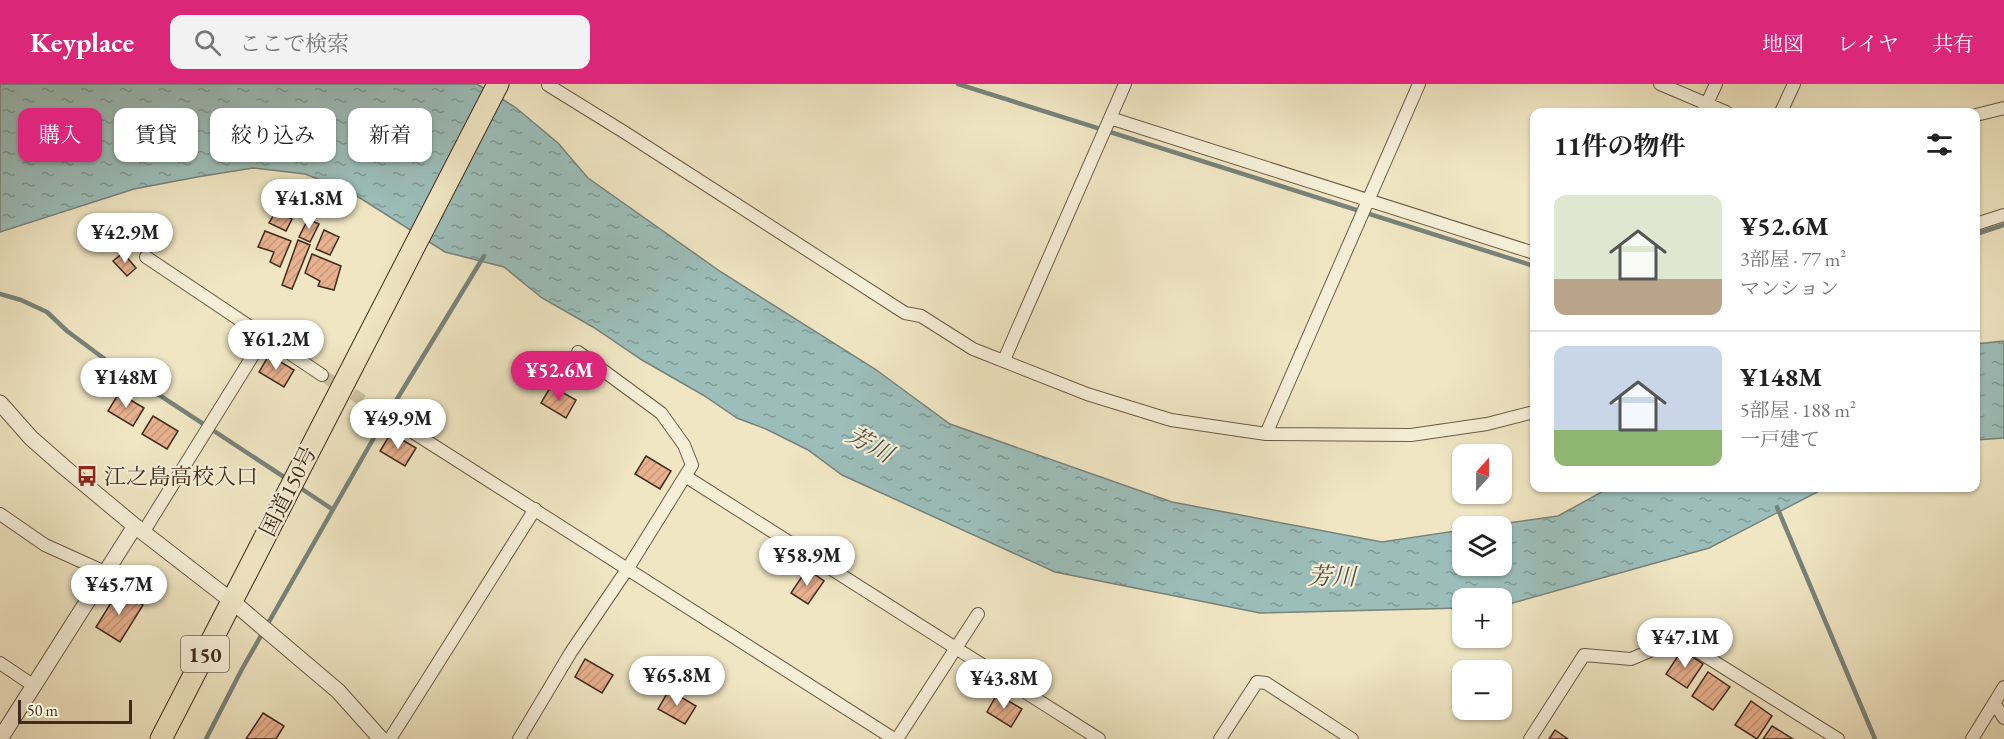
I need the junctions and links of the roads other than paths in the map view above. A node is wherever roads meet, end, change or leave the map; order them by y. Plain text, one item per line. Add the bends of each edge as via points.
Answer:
1 (498, 84) edge
2 (1125, 84) edge
3 (1419, 84) edge
4 (1660, 84) edge
5 (1716, 84) edge
6 (1794, 84) edge
7 (548, 85) edge
8 (1705, 108) edge
9 (1783, 108) edge
10 (2004, 108) edge
11 (1980, 115) edge
12 (1110, 120) junction
13 (1368, 202) junction
14 (2004, 215) edge
15 (1980, 223) edge
16 (1530, 252) edge
17 (146, 257) dead end
18 (265, 336) junction
19 (578, 352) dead end
20 (1004, 360) junction
21 (322, 375) tunnel mouth
22 (0, 404) edge
23 (378, 410) tunnel mouth
24 (1530, 413) edge
25 (1266, 434) junction
26 (685, 476) junction
27 (535, 509) junction
28 (0, 514) edge
29 (139, 529) junction
30 (628, 568) junction
31 (107, 573) junction
32 (232, 602) junction
33 (978, 614) dead end
34 (956, 648) junction
35 (0, 663) edge
36 (34, 686) junction
37 (2004, 687) edge
38 (1994, 703) junction
39 (2004, 718) edge
40 (0, 739) edge
41 (161, 739) edge
42 (381, 739) edge
43 (390, 739) edge
44 (520, 739) edge
45 (895, 739) edge
46 (1099, 739) edge
47 (1220, 739) edge
48 (1352, 739) edge
49 (1530, 739) edge
50 (1838, 739) edge
51 (1972, 739) edge

1 - 32 highway, 国道150号 / 150
2 - 12 street
3 - 13 street
4 - 8 street
5 - 8 street
6 - 9 street
7 - 20 street via 905,313 921,316 973,348
10 - 11 street
12 - 13 street
12 - 20 street
13 - 16 street
13 - 25 street
14 - 15 street
17 - 18 street
18 - 21 street
18 - 29 street
19 - 26 street via 661,413 684,445 692,465
20 - 25 street via 1087,394 1171,420
22 - 29 street via 31,438
23 - 27 street
24 - 25 street via 1411,435
26 - 30 street
26 - 34 street
27 - 30 street
27 - 43 street
28 - 31 street via 45,545
29 - 31 street
29 - 32 street
30 - 44 street via 571,652
30 - 45 street
31 - 36 street
32 - 41 highway, 国道150号 / 150
32 - 42 street via 338,691
33 - 34 street
34 - 45 street
34 - 46 street
35 - 36 street
36 - 40 street
37 - 38 street
38 - 39 street
38 - 51 street
47 - 48 street via 1257,682 1266,683
49 - 50 street via 1584,655 1630,659 1678,639

